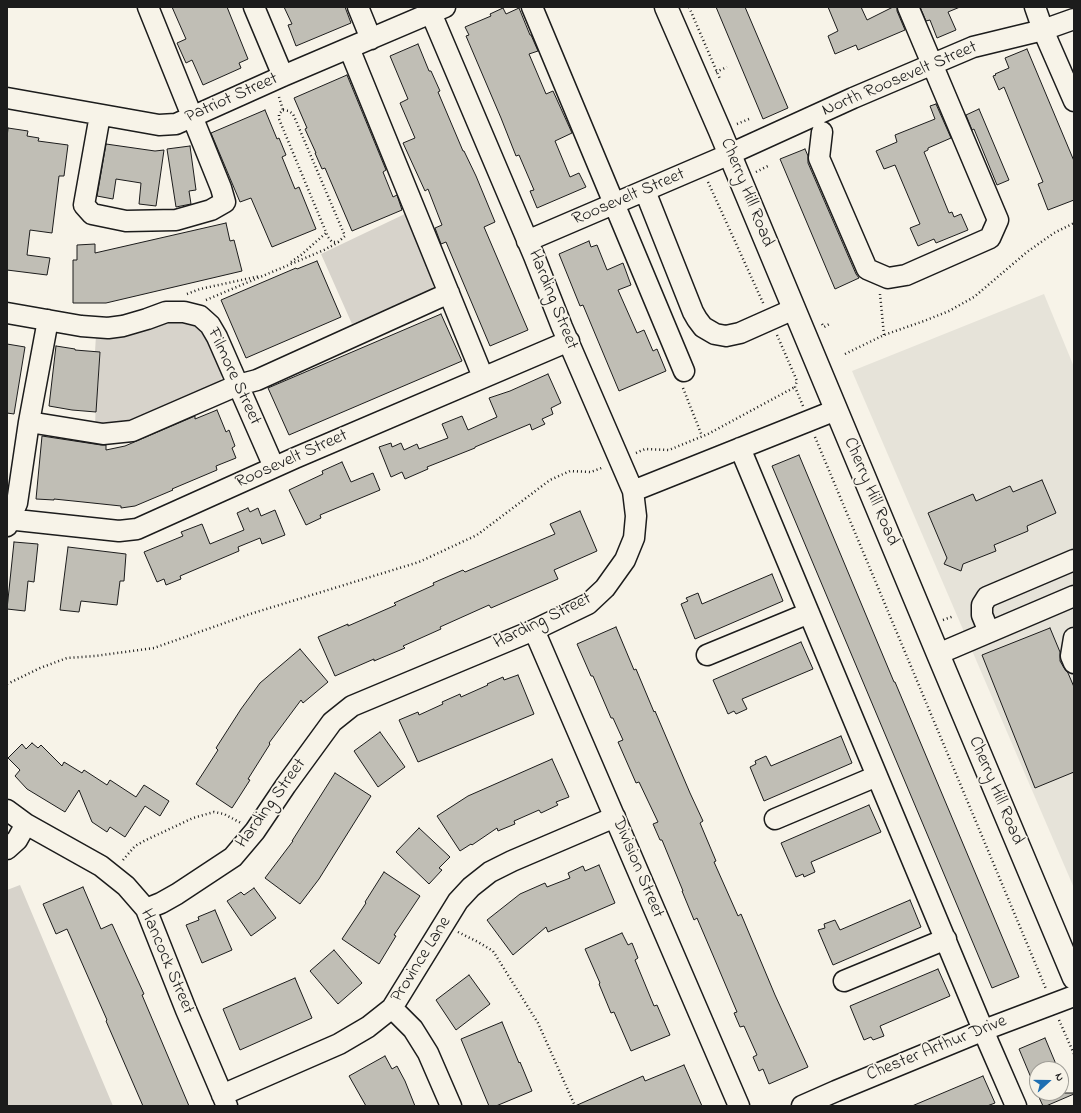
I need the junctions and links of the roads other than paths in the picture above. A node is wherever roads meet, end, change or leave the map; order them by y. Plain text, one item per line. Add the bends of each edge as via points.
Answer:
1 (148, 7) edge
2 (254, 7) edge
3 (358, 7) edge
4 (532, 7) edge
5 (666, 7) edge
6 (908, 7) edge
7 (1034, 7) edge
8 (438, 10) edge
9 (1074, 19) edge
10 (1043, 30) junction
11 (371, 39) junction
12 (349, 48) junction
13 (932, 65) junction
14 (283, 76) junction
15 (7, 98) edge
16 (1074, 101) edge
17 (100, 115) junction
18 (192, 117) junction
19 (822, 132) dead end
20 (730, 154) junction
21 (645, 191) junction
22 (614, 204) junction
23 (527, 241) junction
24 (449, 293) junction
25 (794, 309) junction
26 (7, 313) edge
27 (48, 320) junction
28 (569, 341) junction
29 (684, 371) road end
30 (483, 378) junction
31 (238, 385) junction
32 (836, 410) junction
33 (28, 422) junction
34 (740, 448) junction
35 (274, 467) junction
36 (633, 491) junction
37 (8, 521) edge
38 (1074, 560) edge
39 (1074, 596) edge
40 (809, 613) junction
41 (534, 630) junction
42 (989, 632) junction
43 (1074, 638) edge
44 (938, 654) junction
45 (707, 655) dead end
46 (1074, 663) edge
47 (877, 776) junction
48 (7, 810) edge
49 (615, 818) junction
50 (775, 819) dead end
51 (26, 824) junction
52 (7, 849) edge
53 (146, 909) junction
54 (946, 939) junction
55 (1074, 978) edge
56 (844, 981) dead end
57 (1074, 996) edge
58 (392, 1008) junction
59 (984, 1030) junction
60 (225, 1101) edge
61 (451, 1106) edge
62 (739, 1106) edge
63 (802, 1106) edge
64 (1016, 1106) edge

1 - 18 street
2 - 14 street
3 - 11 street
4 - 22 street
5 - 20 main road, Cherry Hill Road
6 - 13 street
7 - 10 street
8 - 11 street, Patriot Street
8 - 23 street, Harding Street
9 - 10 street, North Roosevelt Street
10 - 13 street, North Roosevelt Street via 973,47
10 - 16 street
11 - 12 street, Patriot Street
12 - 14 street, Patriot Street
12 - 24 street
13 - 19 street via 998,220 990,238 906,275 888,278 867,269 819,158
13 - 20 street, North Roosevelt Street
14 - 18 street, Patriot Street
15 - 17 street, Patriot Street
17 - 18 street, Patriot Street via 159,125 176,124
17 - 18 street via 84,205 92,214 126,221 176,220 211,210 225,202
20 - 21 street, Roosevelt Street
20 - 25 main road, Cherry Hill Road
21 - 22 street, Roosevelt Street
21 - 25 street via 693,312 703,327 715,334 726,336 740,333
22 - 23 street, Roosevelt Street
22 - 29 street
23 - 28 street, Harding Street
24 - 30 street
24 - 31 street via 257,380
25 - 32 main road, Cherry Hill Road
26 - 27 street, Filmore Street
27 - 31 street, Filmore Street via 108,328 123,326 166,312 184,312 200,316 210,325 217,337
27 - 33 street
28 - 30 street, Roosevelt Street
28 - 36 street, Harding Street
30 - 35 street, Roosevelt Street
31 - 33 street via 132,431 103,434
31 - 35 street, Filmore Street
32 - 34 street
32 - 44 main road, Cherry Hill Road
33 - 37 street via 17,502
34 - 36 street
34 - 40 street
35 - 37 street, Roosevelt Street via 136,529 119,531
36 - 41 street, Harding Street via 635,531 625,560 605,588 588,604
38 - 42 street via 987,597 982,605 982,615
39 - 42 street
40 - 45 street
40 - 47 street
41 - 49 street, Division Street
41 - 53 street, Harding Street via 352,706 332,722 255,831 233,857 177,894
42 - 44 street
43 - 46 street via 1071,656
44 - 55 main road, Cherry Hill Road
47 - 50 street
47 - 54 street
48 - 51 street, Hancock Street
49 - 58 street, Province Lane via 512,861 490,872 471,887 458,901
49 - 62 street, Division Street
51 - 52 street via 17,840
51 - 53 street, Hancock Street via 101,866 126,886
53 - 60 street, Hancock Street
54 - 56 street
54 - 59 street
57 - 59 street, Chester Arthur Drive
58 - 60 street, Province Lane via 368,1027 339,1044
58 - 61 street via 413,1029 428,1053
59 - 63 street, Chester Arthur Drive
59 - 64 street

